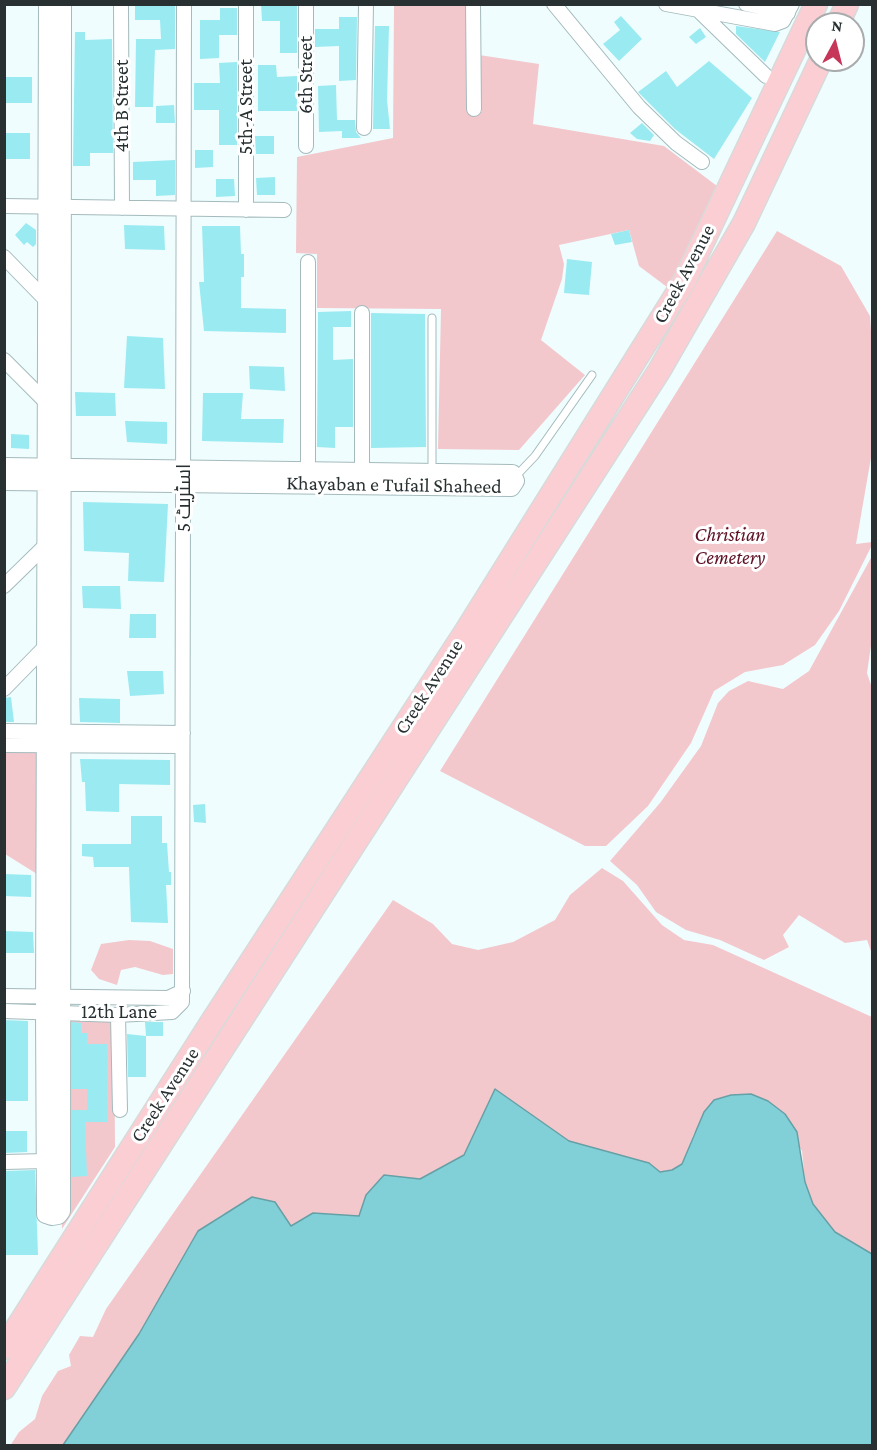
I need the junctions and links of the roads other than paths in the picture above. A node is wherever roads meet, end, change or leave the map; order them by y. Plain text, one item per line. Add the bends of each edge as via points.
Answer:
1 (48, 4) edge
2 (62, 4) edge
3 (121, 4) edge
4 (184, 4) edge
5 (246, 4) edge
6 (306, 4) edge
7 (366, 4) edge
8 (473, 4) edge
9 (554, 4) edge
10 (666, 4) edge
11 (746, 4) edge
12 (816, 4) edge
13 (695, 7) edge
14 (790, 9) edge
15 (815, 72) edge
16 (766, 76) dead end
17 (474, 109) dead end
18 (364, 128) dead end
19 (306, 146) dead end
20 (702, 162) dead end
21 (4, 206) edge
22 (53, 207) junction
23 (122, 208) junction
24 (184, 209) junction
25 (246, 210) junction
26 (284, 210) dead end
27 (4, 257) edge
28 (308, 262) dead end
29 (46, 300) junction
30 (362, 313) dead end
31 (432, 318) dead end
32 (4, 360) edge
33 (592, 375) dead end
34 (46, 402) junction
35 (6, 469) edge
36 (308, 469) junction
37 (362, 471) junction
38 (432, 472) junction
39 (54, 474) junction
40 (185, 475) junction
41 (515, 477) junction
42 (46, 545) junction
43 (4, 586) edge
44 (45, 646) junction
45 (4, 689) edge
46 (4, 731) edge
47 (53, 738) junction
48 (182, 739) junction
49 (4, 745) edge
50 (183, 991) junction
51 (4, 996) edge
52 (53, 1004) junction
53 (4, 1011) edge
54 (118, 1015) junction
55 (120, 1110) dead end
56 (46, 1161) junction
57 (4, 1162) edge
58 (4, 1348) edge
59 (4, 1388) edge

1 - 22 street
2 - 22 street
3 - 23 street, 4th B Street
4 - 24 street, اسٹریٹ 5
5 - 25 street, 5th-A Street
6 - 19 street, 6th Street
7 - 18 street
8 - 17 street
9 - 20 street via 639,107 676,144
10 - 13 street
11 - 14 street
12 - 58 main road, Creek Avenue via 684,282 466,631
13 - 14 street via 775,24 783,21
13 - 16 street
15 - 59 main road, Creek Avenue via 744,224 659,371
21 - 22 street
22 - 23 street
22 - 29 street
22 - 39 street
23 - 24 street
24 - 25 street
24 - 40 street, اسٹریٹ 5
25 - 26 street
27 - 29 street
28 - 36 street
29 - 34 street
30 - 37 street
31 - 38 lane
32 - 34 street
33 - 41 lane via 536,456
34 - 39 street
35 - 39 street, Khayaban e Tufail Shaheed
36 - 37 street, Khayaban e Tufail Shaheed
36 - 40 street, Khayaban e Tufail Shaheed
37 - 38 street, Khayaban e Tufail Shaheed
38 - 41 street, Khayaban e Tufail Shaheed
39 - 40 street, Khayaban e Tufail Shaheed
39 - 42 street
39 - 47 street
40 - 41 street, Khayaban e Tufail Shaheed via 511,487
40 - 48 street, اسٹریٹ 5
42 - 43 street
42 - 44 street
44 - 45 street
44 - 47 street
46 - 47 street
47 - 48 street
47 - 49 street
47 - 52 street
48 - 50 street, اسٹریٹ 5
50 - 52 street, 12th Lane via 168,998
50 - 54 street, 12th Lane via 182,1002 172,1011
51 - 52 street, 12th Lane
52 - 53 street, 12th Lane
52 - 54 street, 12th Lane
52 - 56 street
52 - 56 street via 61,1210 55,1216 46,1214
54 - 55 street
56 - 57 street

